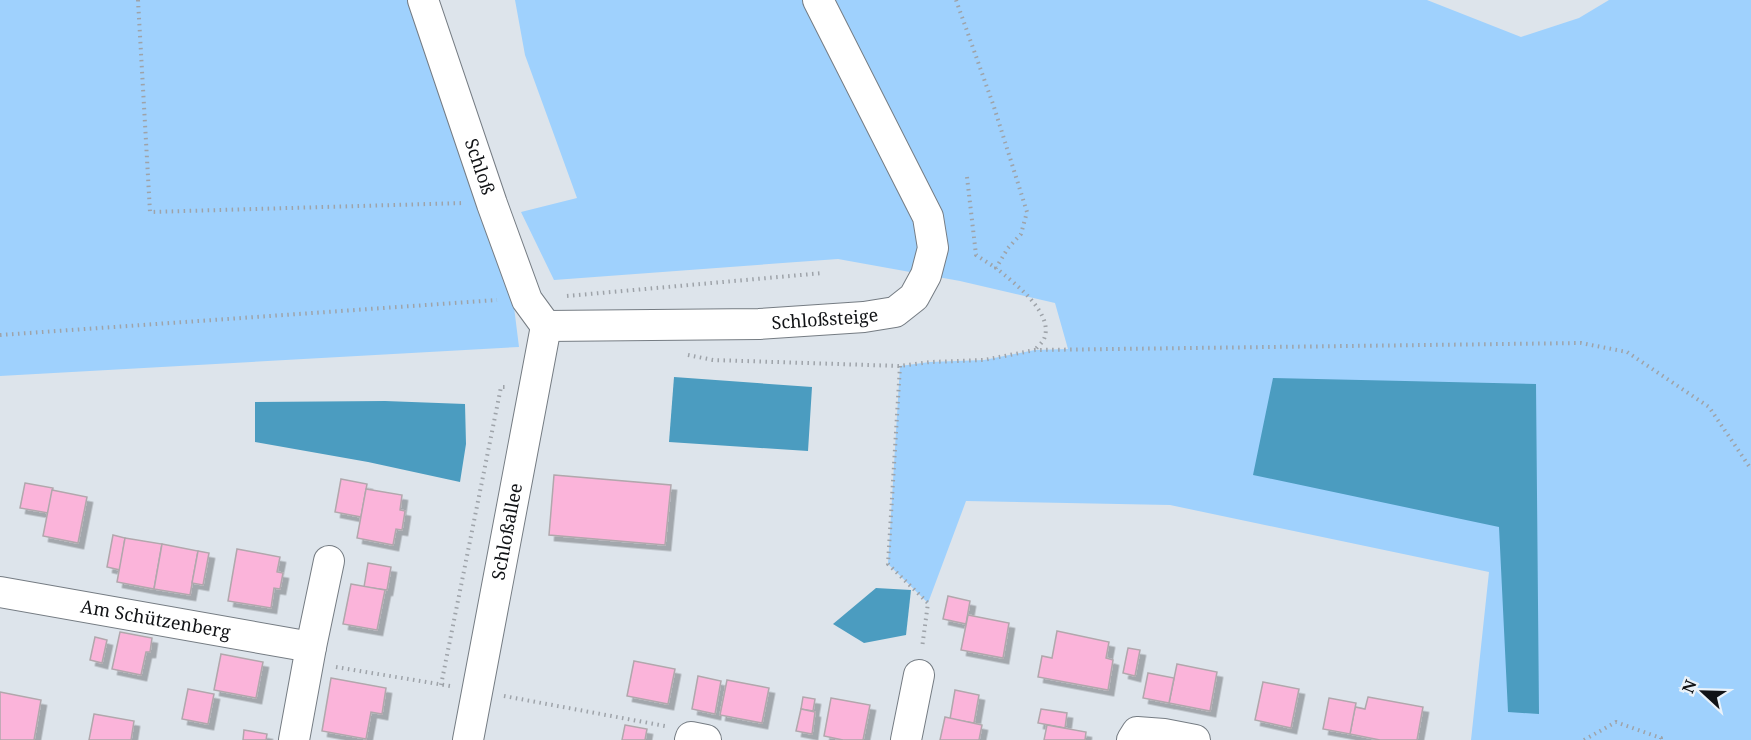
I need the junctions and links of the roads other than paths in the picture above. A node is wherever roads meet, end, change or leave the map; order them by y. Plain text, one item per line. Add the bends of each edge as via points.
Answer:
1 (423, 0) edge
2 (818, 0) edge
3 (546, 326) junction
4 (329, 561) dead end
5 (0, 592) edge
6 (310, 655) junction
7 (919, 675) road end
8 (294, 740) edge
9 (468, 740) edge
10 (906, 740) edge
11 (1132, 740) edge
12 (1195, 740) edge

1 - 3 street, Schloß via 492,204 514,300
2 - 3 street, Schloßsteige via 928,217 933,248 926,275 914,297 895,312 864,317 759,324
3 - 9 street, Schloßallee
4 - 6 street
5 - 6 street, Am Schützenberg
6 - 8 street
7 - 10 street
11 - 12 street via 1137,732

